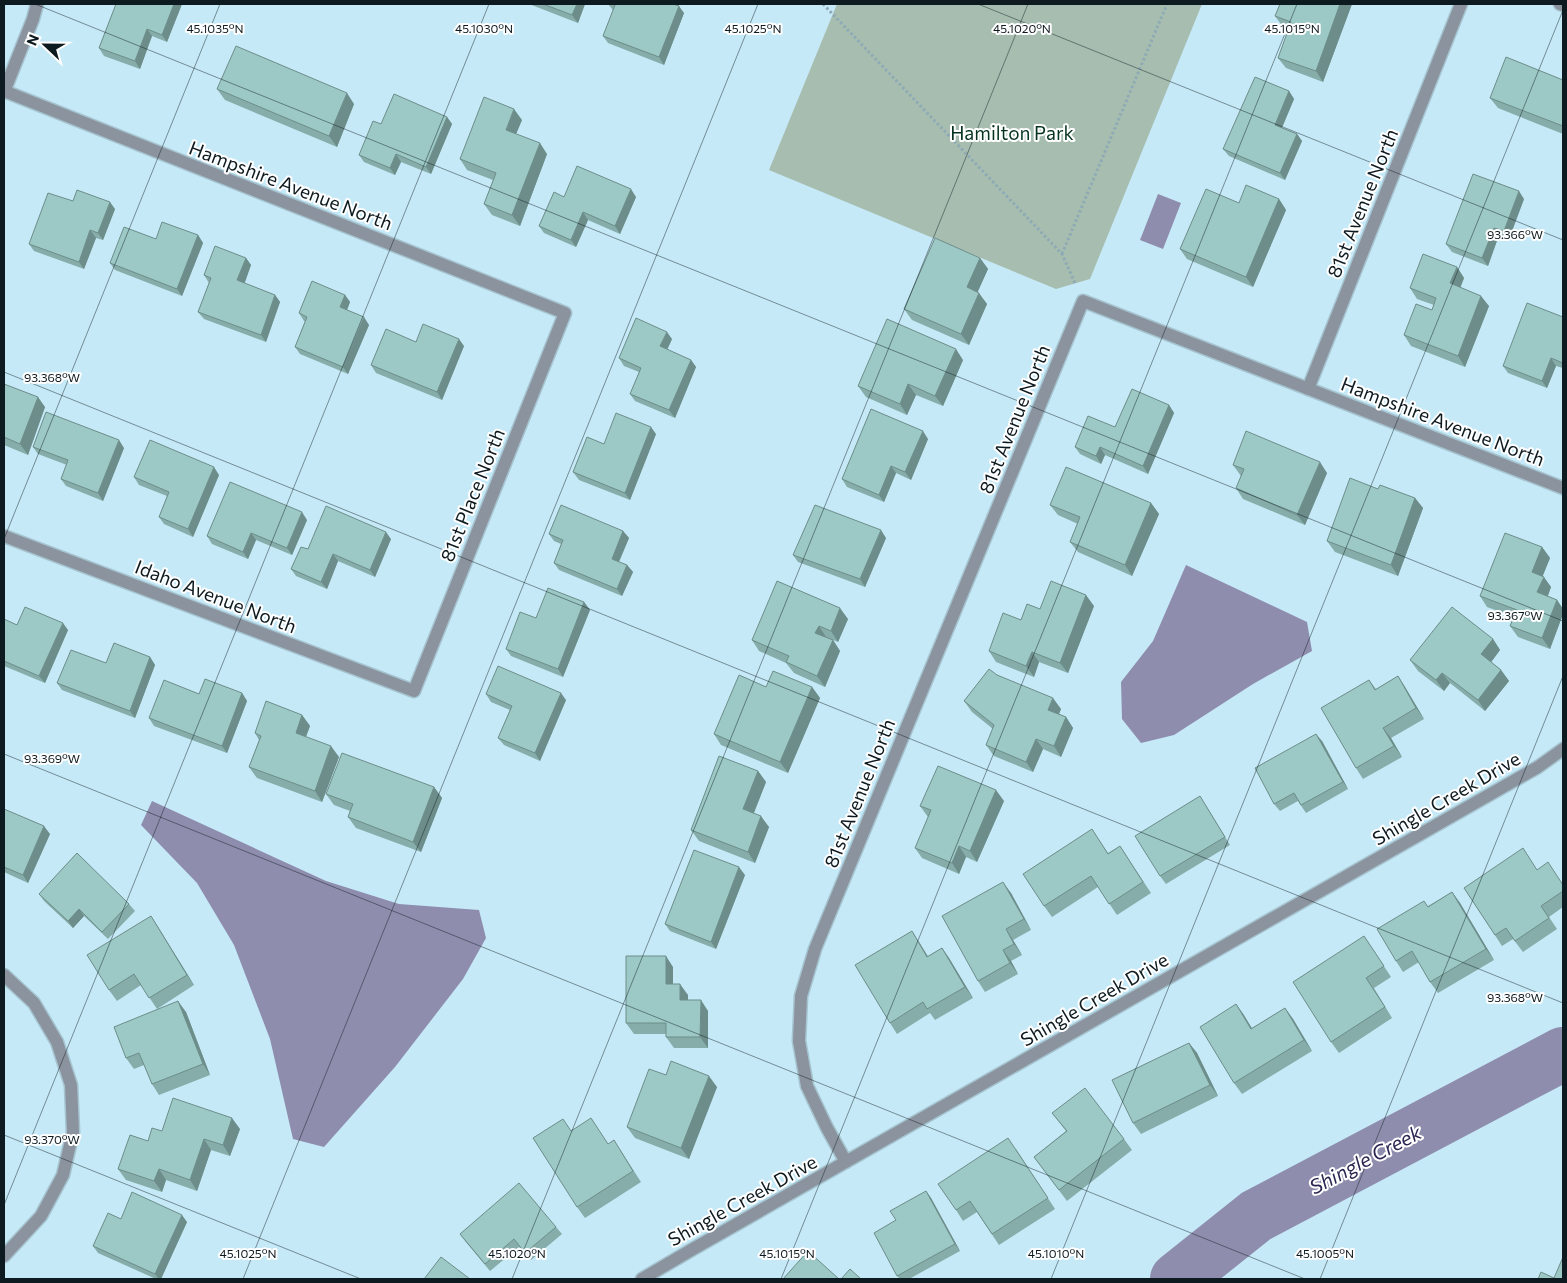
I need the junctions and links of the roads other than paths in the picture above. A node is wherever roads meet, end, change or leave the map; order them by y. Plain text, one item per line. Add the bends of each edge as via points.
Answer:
1 (37, 4) edge
2 (1461, 4) edge
3 (1560, 4) edge
4 (1563, 5) edge
5 (4, 92) edge
6 (565, 313) joint
7 (1308, 389) junction
8 (1563, 488) edge
9 (4, 536) edge
10 (414, 691) joint
11 (1563, 749) edge
12 (4, 975) edge
13 (846, 1162) junction
14 (4, 1256) edge
15 (642, 1279) edge

1 - 5 street
2 - 7 street, 81st Avenue North
3 - 4 street
5 - 6 street, Hampshire Avenue North
6 - 10 street, 81st Place North
7 - 8 street, Hampshire Avenue North
7 - 13 street, 81st Avenue North via 1083,301 815,949 801,996 799,1041 807,1086
9 - 10 street, Idaho Avenue North
11 - 13 street, Shingle Creek Drive via 1538,767
12 - 14 street via 34,1003 58,1042 71,1085 73,1132 63,1175 46,1208
13 - 15 street, Shingle Creek Drive

